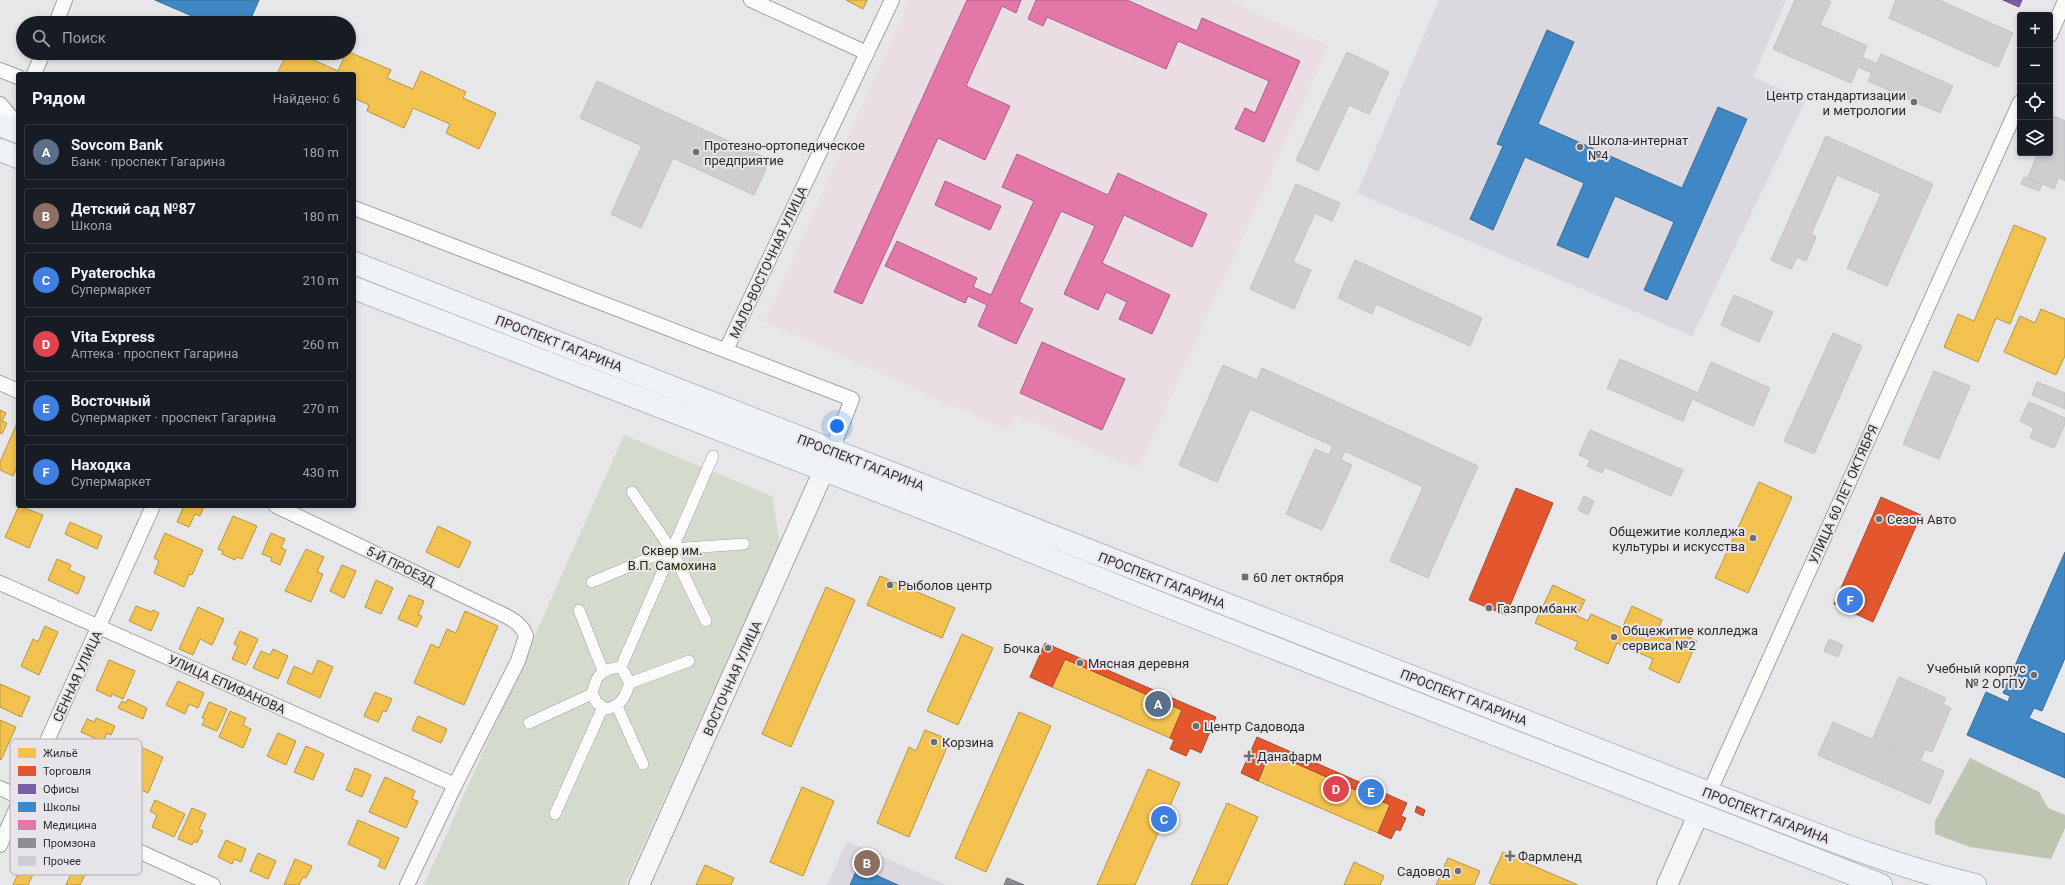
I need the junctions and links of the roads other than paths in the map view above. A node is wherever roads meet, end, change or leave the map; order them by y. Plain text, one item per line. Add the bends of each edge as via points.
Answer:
1 (65, 0) edge
2 (751, 0) edge
3 (892, 0) edge
4 (2065, 1) edge
5 (59, 16) edge
6 (2053, 28) edge
7 (867, 54) junction
8 (40, 60) edge
9 (0, 70) edge
10 (35, 72) edge
11 (16, 76) edge
12 (0, 104) edge
13 (2017, 109) edge
14 (16, 123) edge
15 (0, 125) edge
16 (16, 131) edge
17 (0, 150) edge
18 (16, 156) edge
19 (356, 209) edge
20 (356, 264) edge
21 (356, 289) edge
22 (726, 350) junction
23 (0, 383) edge
24 (16, 390) edge
25 (713, 456) dead end
26 (828, 460) junction
27 (632, 492) dead end
28 (151, 508) edge
29 (280, 508) edge
30 (744, 544) dead end
31 (671, 549) junction
32 (592, 582) dead end
33 (0, 583) edge
34 (579, 610) dead end
35 (706, 621) dead end
36 (99, 627) junction
37 (689, 661) dead end
38 (620, 667) junction
39 (603, 671) junction
40 (630, 683) junction
41 (592, 694) junction
42 (617, 706) junction
43 (603, 707) junction
44 (529, 723) dead end
45 (48, 739) edge
46 (643, 764) dead end
47 (455, 785) junction
48 (0, 788) edge
49 (10, 793) edge
50 (1709, 793) junction
51 (555, 814) dead end
52 (1698, 815) junction
53 (10, 823) edge
54 (0, 845) edge
55 (142, 853) edge
56 (213, 885) edge
57 (407, 885) edge
58 (639, 885) edge
59 (1667, 885) edge
60 (1881, 885) edge
61 (1975, 885) edge

1 - 5 street
2 - 7 street
3 - 7 street, МАЛО-ВОСТОЧНАЯ УЛИЦА
4 - 6 street
7 - 22 street, МАЛО-ВОСТОЧНАЯ УЛИЦА
8 - 10 street
9 - 11 street
12 - 14 street
13 - 50 street, УЛИЦА 60 ЛЕТ ОКТЯБРЯ
15 - 16 main road
17 - 18 main road
19 - 22 street
20 - 26 main road, ПРОСПЕКТ ГАГАРИНА
21 - 26 main road, ПРОСПЕКТ ГАГАРИНА
22 - 26 street via 852,399
23 - 24 street
25 - 31 street
26 - 50 main road, ПРОСПЕКТ ГАГАРИНА
26 - 52 main road, ПРОСПЕКТ ГАГАРИНА
26 - 58 main road, ВОСТОЧНАЯ УЛИЦА
27 - 31 street
28 - 36 street, СЕННАЯ УЛИЦА
29 - 47 street, 5-Й ПРОЕЗД via 506,616 523,629 526,636 518,661
30 - 31 street
31 - 32 street
31 - 35 street
31 - 38 street
33 - 36 street, УЛИЦА ЕПИФАНОВА
34 - 39 street
36 - 45 street, СЕННАЯ УЛИЦА
36 - 47 street, УЛИЦА ЕПИФАНОВА
37 - 40 street
38 - 39 street
38 - 40 street
39 - 41 street via 594,680
40 - 42 street via 624,699
41 - 43 street
41 - 44 street
42 - 43 street via 607,709
42 - 46 street
43 - 51 street
47 - 57 street
48 - 49 street
50 - 52 main road, УЛИЦА 60 ЛЕТ ОКТЯБРЯ
50 - 61 main road, ПРОСПЕКТ ГАГАРИНА via 1868,853 1932,875
52 - 59 main road, УЛИЦА 60 ЛЕТ ОКТЯБРЯ
52 - 60 main road, ПРОСПЕКТ ГАГАРИНА
53 - 54 street, СЕННАЯ УЛИЦА
55 - 56 street

